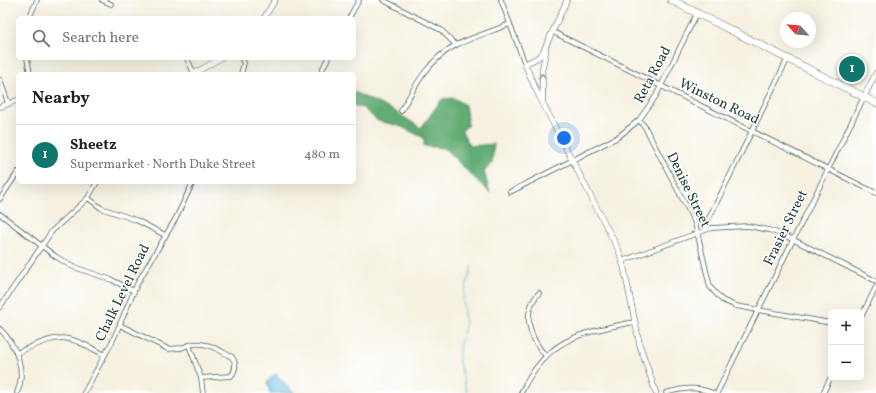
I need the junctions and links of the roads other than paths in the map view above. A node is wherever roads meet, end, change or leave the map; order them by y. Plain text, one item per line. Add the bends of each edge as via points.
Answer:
1 (37, 0) edge
2 (102, 0) edge
3 (275, 0) edge
4 (359, 0) edge
5 (384, 0) edge
6 (501, 0) edge
7 (567, 0) edge
8 (671, 0) edge
9 (111, 4) dead end
10 (697, 13) junction
11 (30, 16) edge
12 (265, 16) edge
13 (350, 16) edge
14 (510, 24) junction
15 (553, 32) junction
16 (456, 45) junction
17 (546, 49) junction
18 (788, 58) junction
19 (27, 60) edge
20 (188, 60) edge
21 (218, 60) edge
22 (242, 60) edge
23 (327, 60) edge
24 (525, 64) junction
25 (322, 70) dead end
26 (30, 72) edge
27 (193, 72) edge
28 (197, 72) edge
29 (242, 72) edge
30 (876, 73) edge
31 (0, 80) edge
32 (661, 86) junction
33 (864, 97) junction
34 (16, 101) edge
35 (8, 103) junction
36 (543, 103) junction
37 (876, 103) edge
38 (0, 107) edge
39 (402, 111) dead end
40 (639, 120) junction
41 (752, 131) junction
42 (573, 160) junction
43 (828, 169) junction
44 (16, 175) edge
45 (96, 184) edge
46 (192, 184) edge
47 (510, 192) dead end
48 (876, 193) edge
49 (88, 198) junction
50 (0, 199) edge
51 (0, 214) edge
52 (706, 229) junction
53 (698, 232) junction
54 (165, 235) junction
55 (793, 240) junction
56 (41, 246) junction
57 (622, 261) junction
58 (876, 280) edge
59 (876, 287) edge
60 (134, 291) junction
61 (539, 292) dead end
62 (0, 307) edge
63 (758, 310) junction
64 (864, 311) edge
65 (634, 322) junction
66 (828, 322) edge
67 (120, 325) junction
68 (0, 329) edge
69 (189, 345) junction
70 (16, 353) junction
71 (104, 355) junction
72 (546, 356) junction
73 (201, 378) junction
74 (829, 381) edge
75 (17, 393) edge
76 (84, 393) edge
77 (203, 393) edge
78 (521, 393) edge
79 (656, 393) edge
80 (666, 393) edge
81 (713, 393) edge
82 (717, 393) edge
83 (823, 393) edge

1 - 11 street
2 - 9 street
3 - 12 street
4 - 13 street
5 - 16 street via 440,30
6 - 14 street
7 - 15 street
8 - 10 highway
10 - 18 highway
10 - 32 street, Reta Road
14 - 16 street
14 - 24 street
15 - 17 street
15 - 32 street, Winston Road
16 - 39 street via 422,75
17 - 24 street via 539,57
36 -> 17 street via 542,70
18 - 33 highway
18 - 41 street
19 - 26 street
20 - 27 street
21 - 28 street
22 - 29 street
23 - 25 street
24 - 36 street
30 - 33 street, Frasier Street
31 - 35 street
32 - 40 street, Reta Road
32 - 41 street, Winston Road
33 - 37 highway
33 - 43 street, Frasier Street
34 - 35 street
35 - 38 street
36 - 42 street
40 - 42 street, Reta Road via 618,137
40 - 53 street, Denise Street via 656,147
41 - 43 street, Winston Road
41 - 52 street via 707,222
42 - 47 street, Reta Road
42 - 57 street via 606,222
43 - 48 street, Winston Road
43 - 55 street, Frasier Street
44 - 50 street
45 - 49 street
46 - 54 street, Chalk Level Road
49 - 54 street via 101,208 136,220
49 - 56 street via 56,226
51 - 56 street
52 - 53 street
52 - 55 street via 748,226 769,230
53 - 57 street
53 - 63 street, Denise Street via 712,291 729,304
54 - 60 street, Chalk Level Road
55 - 58 street
55 - 63 street, Frasier Street
56 - 60 street via 71,266 112,280
56 - 62 street
57 - 65 street
59 - 64 street
60 - 67 street, Chalk Level Road
61 - 72 street via 530,307 529,323 533,339
63 - 66 street, Denise Street
63 - 82 street, Frasier Street
65 - 72 street via 577,336
65 - 79 street
67 - 69 street via 168,349
67 - 71 street, Chalk Level Road
68 - 70 street
69 - 73 street
69 - 73 street via 199,342 206,344 235,360 236,368 231,376
70 - 71 street via 52,339 63,338 75,340
70 - 75 street via 21,374
71 - 76 street, Chalk Level Road
72 - 78 street via 530,375
73 - 77 street
74 - 83 street
80 - 81 street via 700,388

